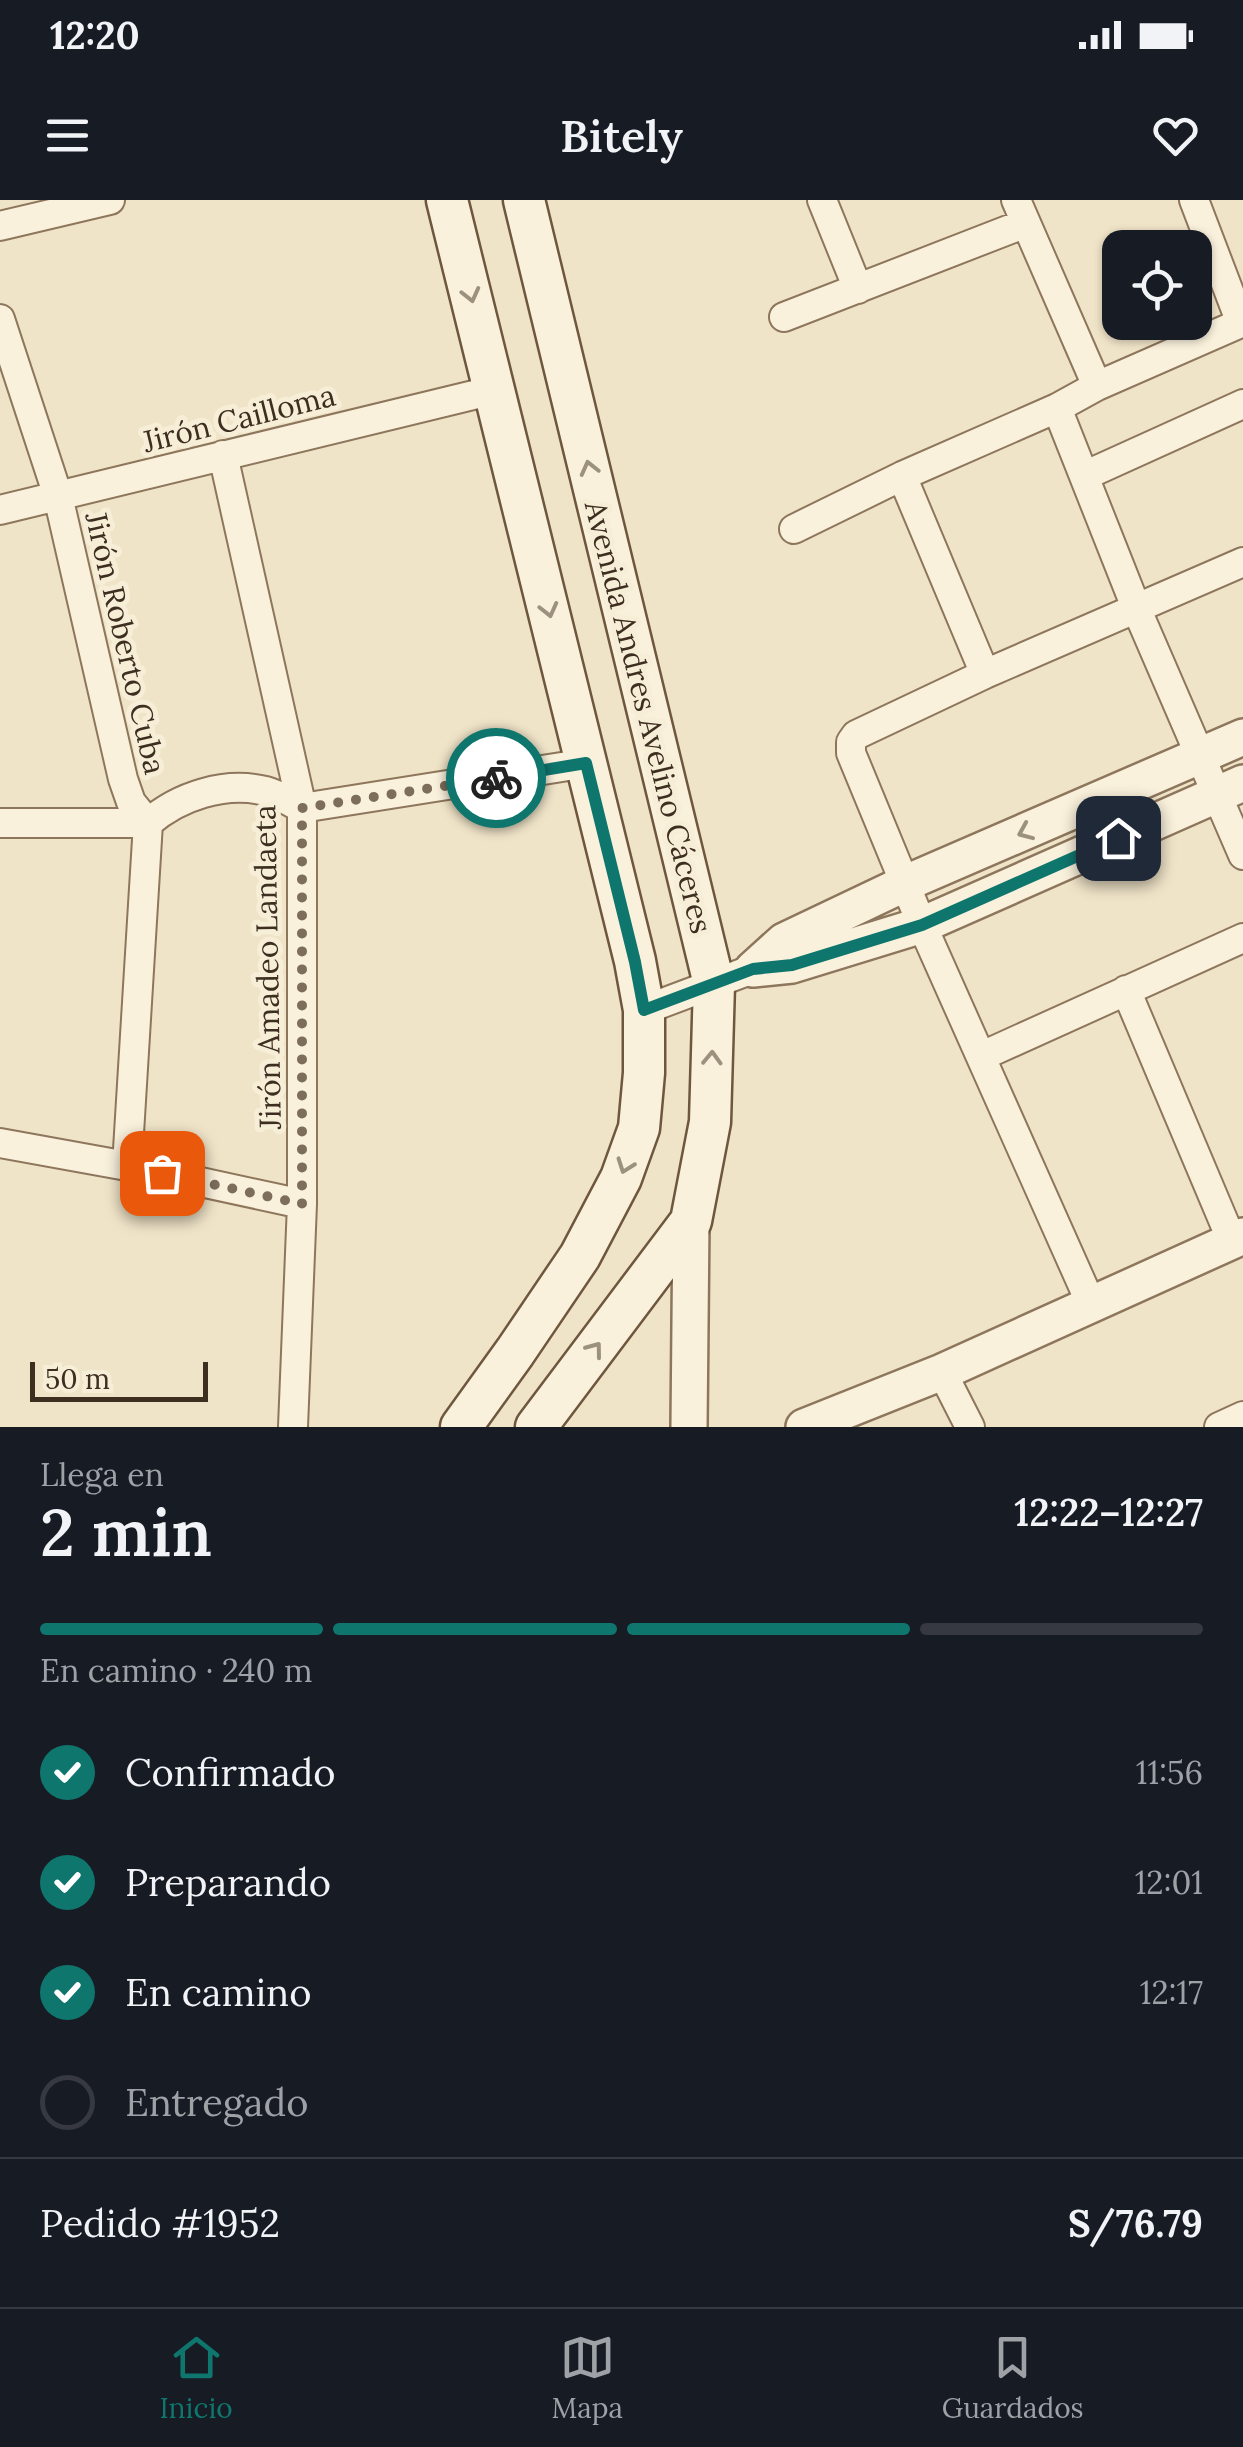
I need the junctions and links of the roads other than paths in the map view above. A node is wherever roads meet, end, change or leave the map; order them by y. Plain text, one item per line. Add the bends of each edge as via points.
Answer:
1 (110, 200) edge
2 (447, 200) edge
3 (524, 200) edge
4 (822, 200) edge
5 (1194, 200) edge
6 (1021, 212) edge
7 (0, 226) edge
8 (858, 290) junction
9 (784, 317) dead end
10 (0, 319) edge
11 (1242, 322) edge
12 (1096, 386) junction
13 (494, 390) junction
14 (1243, 404) edge
15 (1057, 408) junction
16 (223, 455) junction
17 (902, 476) junction
18 (1084, 476) junction
19 (58, 496) junction
20 (0, 510) edge
21 (794, 529) dead end
22 (1243, 562) edge
23 (1137, 610) junction
24 (985, 674) junction
25 (1243, 737) edge
26 (1202, 755) junction
27 (586, 763) junction
28 (1230, 788) edge
29 (302, 808) junction
30 (0, 823) edge
31 (148, 823) junction
32 (1243, 855) edge
33 (906, 883) junction
34 (922, 925) junction
35 (1243, 938) edge
36 (753, 969) junction
37 (714, 984) junction
38 (1126, 990) junction
39 (644, 1010) junction
40 (982, 1056) junction
41 (0, 1143) edge
42 (127, 1166) junction
43 (302, 1204) junction
44 (690, 1221) junction
45 (1237, 1238) edge
46 (1090, 1304) junction
47 (942, 1372) junction
48 (1243, 1416) edge
49 (854, 1418) edge
50 (293, 1427) edge
51 (462, 1427) edge
52 (536, 1427) edge
53 (689, 1427) edge
54 (804, 1427) edge
55 (970, 1427) edge
56 (1219, 1427) edge

1 - 7 street
2 -> 13 main road
37 -> 3 main road, Avenida Andres Avelino Cáceres
4 - 8 street
5 - 11 street
6 - 8 street
6 - 12 street
8 - 9 street
10 - 19 street, Jirón Roberto Cuba
11 - 12 street
12 - 15 street
13 - 16 street, Jirón Cailloma
13 -> 27 main road
14 - 18 street
15 - 17 street
15 - 18 street
16 - 19 street, Jirón Cailloma
16 - 29 street, Jirón Amadeo Landaeta
17 - 21 street
17 - 24 street
18 - 23 street
19 - 20 street, Jirón Cailloma
19 - 31 street, Jirón Roberto Cuba via 123,779
22 - 23 street
23 - 24 street
23 - 26 street
24 - 33 street via 851,742
25 - 26 street
26 - 28 street
26 -> 33 street
27 - 29 street
27 - 39 main road
28 - 32 street
28 - 34 street
29 - 31 street via 268,792 235,788 188,797
29 - 43 street, Jirón Amadeo Landaeta
30 - 31 street
31 - 42 street
33 - 34 street
33 - 36 street via 784,941
34 - 36 street via 792,965
34 - 40 street
35 - 38 street
36 - 37 street
37 - 39 street
44 -> 37 main road, Avenida Andres Avelino Cáceres via 710,1122
38 - 40 street
38 - 45 street
39 -> 51 main road via 639,1128 622,1178 580,1256
40 - 46 street
41 - 42 street
42 - 43 street
43 - 50 street, Jirón Amadeo Landaeta
52 -> 44 main road, Avenida Andres Avelino Cáceres
44 - 53 street
45 - 46 street
46 - 47 street
47 - 49 street
47 - 55 street
48 - 56 street
49 - 54 street

